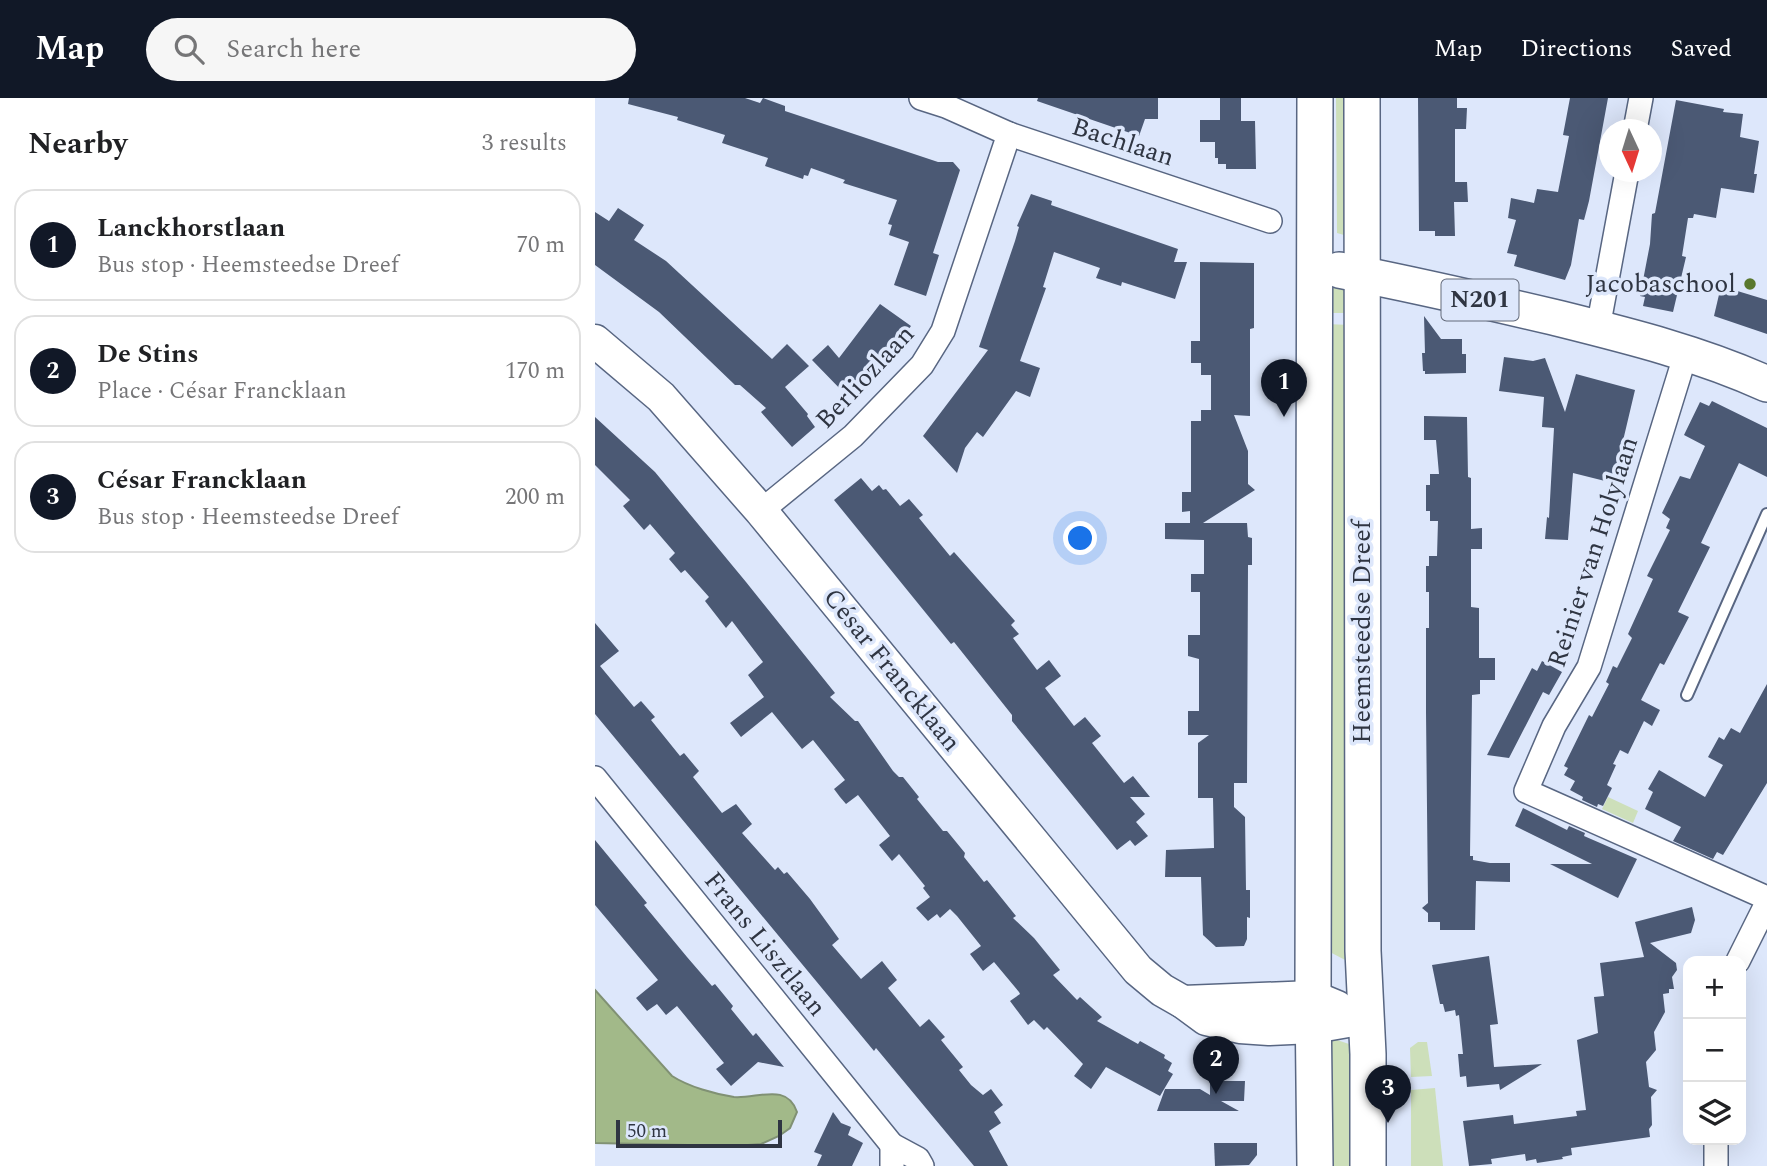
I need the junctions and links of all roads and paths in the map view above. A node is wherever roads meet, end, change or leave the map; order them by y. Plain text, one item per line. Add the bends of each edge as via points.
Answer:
1 (921, 98) edge
2 (1315, 98) edge
3 (1362, 98) edge
4 (1641, 98) edge
5 (946, 102) edge
6 (1637, 119) edge
7 (1009, 134) junction
8 (1625, 182) edge
9 (1270, 221) dead end
10 (1314, 266) junction
11 (1362, 275) junction
12 (1598, 328) junction
13 (595, 341) edge
14 (1686, 353) junction
15 (1767, 384) edge
16 (761, 511) junction
17 (1767, 514) edge
18 (1687, 695) dead end
19 (595, 778) edge
20 (1767, 898) edge
21 (1767, 903) edge
22 (1740, 956) edge
23 (1313, 1012) junction
24 (1365, 1018) junction
25 (1716, 1145) edge
26 (892, 1156) edge
27 (922, 1166) edge
28 (1315, 1166) edge
29 (1369, 1166) edge
30 (1716, 1166) edge

1 - 5 street, Bachlaan
2 - 10 main road, Heemsteedse Dreef
3 - 11 main road, Heemsteedse Dreef
4 - 6 street
5 - 7 street, Bachlaan
7 - 9 street, Bachlaan
7 - 16 street, Berliozlaan via 943,331 922,365 853,436
8 - 12 street
10 - 11 main road, N201
10 - 23 main road, Heemsteedse Dreef
11 - 12 main road, N201
11 - 24 main road, Heemsteedse Dreef
12 - 14 main road, N201
13 - 16 main road, César Francklaan via 661,397
14 - 15 main road, N201
14 - 20 street, Reinier van Holylaan via 1589,667 1554,726 1526,791
16 - 23 main road, César Francklaan via 1138,970 1206,1019 1269,1029
17 - 18 lane
19 - 26 street, Frans Lisztlaan
21 - 22 street
23 - 24 main road, César Francklaan
23 - 28 main road, Heemsteedse Dreef
24 - 29 main road, Heemsteedse Dreef
25 - 30 street
26 - 27 street, Frans Lisztlaan via 918,1159

